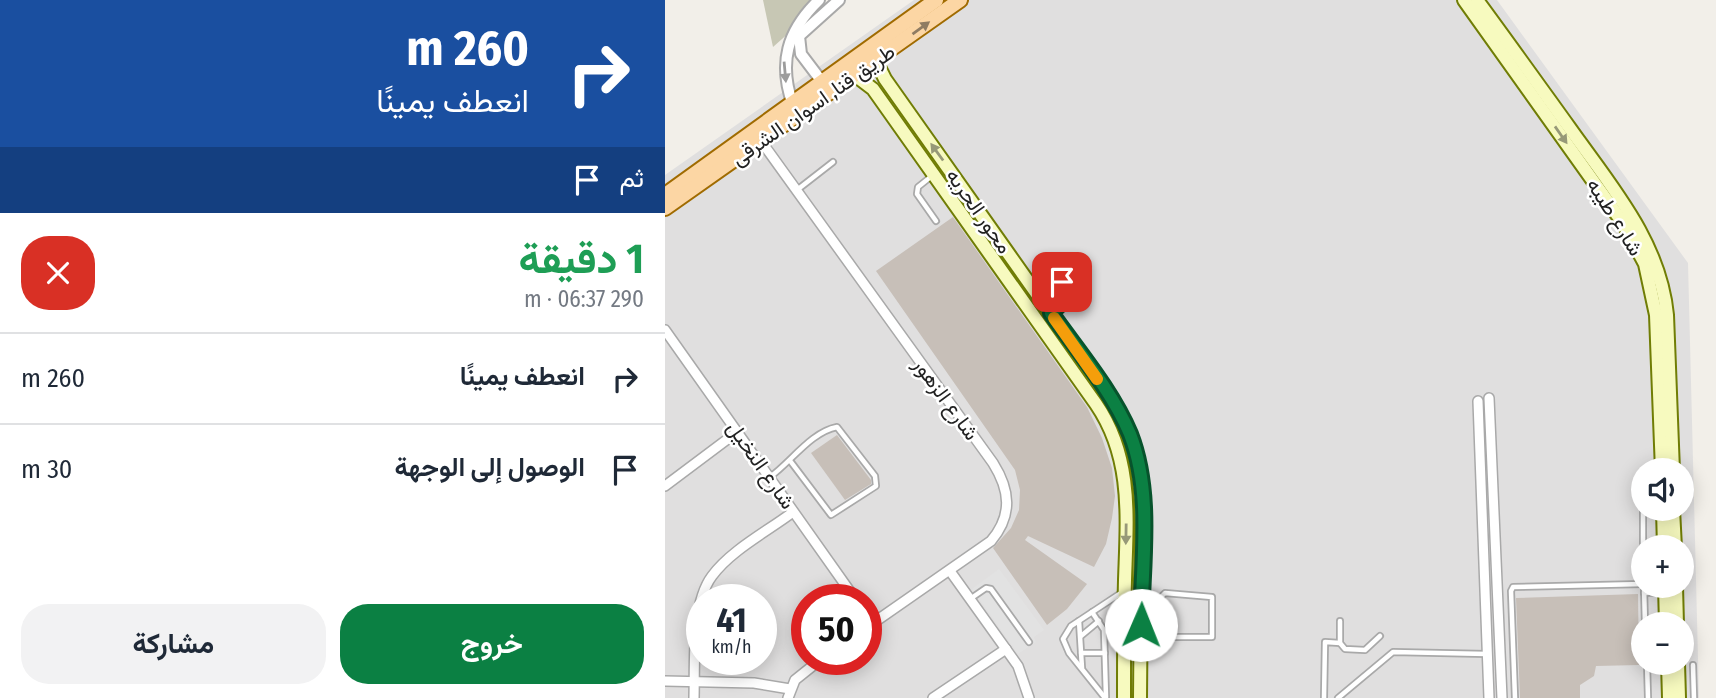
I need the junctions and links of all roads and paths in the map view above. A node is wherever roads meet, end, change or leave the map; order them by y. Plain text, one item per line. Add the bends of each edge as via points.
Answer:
1 (819, 0) edge
2 (839, 0) edge
3 (936, 0) edge
4 (960, 0) edge
5 (1464, 0) edge
6 (1477, 0) edge
7 (799, 29) junction
8 (878, 44) junction
9 (877, 60) junction
10 (851, 71) junction
11 (823, 83) junction
12 (793, 105) junction
13 (761, 141) junction
14 (833, 163) dead end
15 (934, 174) junction
16 (796, 190) junction
17 (665, 195) edge
18 (665, 208) edge
19 (936, 221) dead end
20 (1032, 287) junction
21 (1051, 313) junction
22 (665, 330) edge
23 (1489, 398) dead end
24 (1478, 401) dead end
25 (1666, 422) junction
26 (737, 432) junction
27 (1663, 458) edge
28 (1670, 458) edge
29 (790, 462) junction
30 (769, 477) junction
31 (665, 485) edge
32 (793, 512) junction
33 (950, 571) junction
34 (845, 584) edge
35 (1631, 588) edge
36 (1125, 592) junction
37 (970, 599) junction
38 (1091, 612) junction
39 (882, 617) edge
40 (1079, 620) junction
41 (1099, 621) junction
42 (1340, 621) dead end
43 (1141, 626) junction
44 (1160, 627) junction
45 (1380, 636) dead end
46 (1080, 637) junction
47 (1029, 642) dead end
48 (1340, 643) junction
49 (1006, 649) junction
50 (1081, 653) junction
51 (1105, 653) junction
52 (1488, 654) junction
53 (1082, 669) junction
54 (801, 675) edge
55 (1647, 675) edge
56 (1668, 675) edge
57 (1678, 675) edge
58 (1693, 675) edge
59 (665, 681) edge
60 (694, 681) junction
61 (1694, 689) junction
62 (789, 693) edge
63 (1679, 694) edge
64 (694, 698) edge
65 (933, 698) edge
66 (1030, 698) edge
67 (1105, 698) edge
68 (1124, 698) edge
69 (1140, 698) edge
70 (1324, 698) edge
71 (1338, 698) edge
72 (1489, 698) edge
73 (1501, 698) edge
74 (1515, 698) edge
75 (1648, 698) edge
76 (1669, 698) edge
77 (1694, 698) edge

1 - 7 street
2 - 7 street
3 - 8 main road, طريق قنا, اسوان الشرقى
9 -> 4 main road, طريق قنا, اسوان الشرقى
5 -> 25 main road, شارع طيبه via 1623,223 1640,254 1655,304
6 - 25 main road, شارع طيبه via 1616,192 1649,247 1665,302
7 - 11 street via 799,48
7 -> 12 street via 784,64
8 - 9 main road
8 - 10 main road, طريق قنا, اسوان الشرقى
9 - 10 main road, طريق قنا, اسوان الشرقى
20 -> 9 main road, محور الحريه via 885,79
10 - 11 main road, طريق قنا, اسوان الشرقى
10 - 13 main road, طريق قنا, اسوان الشرقى
10 - 15 main road, محور الحريه via 873,89
11 - 12 main road, طريق قنا, اسوان الشرقى
12 - 17 main road, طريق قنا, اسوان الشرقى
13 - 16 street, شارع الزهور
13 - 18 main road, طريق قنا, اسوان الشرقى
14 - 16 lane
15 - 19 lane via 916,194
15 -> 36 main road, محور الحريه via 1111,428 1126,482
16 - 33 street, شارع الزهور via 1004,485 1007,508 999,532
20 - 21 main road, محور الحريه
20 - 21 lane via 1050,278 1065,285 1065,299
21 - 43 main road, محور الحريه via 1114,404 1135,451 1143,510
22 - 26 street, شارع النخيل
23 - 73 street
24 - 52 street
25 - 27 main road, شارع طيبه
25 - 28 main road, شارع طيبه
26 - 30 street, شارع النخيل
26 - 31 street
29 - 29 lane via 831,515 876,485 875,476 837,427
29 - 30 lane
30 - 32 street, شارع النخيل
32 - 34 street, شارع النخيل
32 - 60 street via 720,566 708,582 699,610
33 - 37 street
33 - 39 street, شارع الزهور
35 - 74 lane via 1513,587
36 - 38 lane
36 - 68 main road, محور الحريه
37 - 47 lane via 991,589
37 - 49 street
38 - 40 lane
38 - 41 lane
40 - 46 lane
40 - 53 lane via 1063,639
41 - 46 lane
41 - 51 lane
42 - 48 lane
43 - 44 lane
43 - 69 main road, محور الحريه
44 - 44 lane via 1164,593 1214,598 1210,638 1165,639
45 - 48 lane via 1365,650 1348,650
46 - 50 lane
48 - 70 lane via 1325,642
49 - 65 street
49 - 66 street via 1024,675
50 - 51 lane
50 - 53 lane
51 - 67 lane
52 - 71 lane via 1393,652
52 - 72 street
53 - 67 lane
54 - 62 street
55 - 75 lane
56 - 76 main road
57 - 63 main road
58 - 61 lane
59 - 60 street
60 - 62 street via 754,683
60 - 64 street
61 - 63 lane
61 - 77 lane

